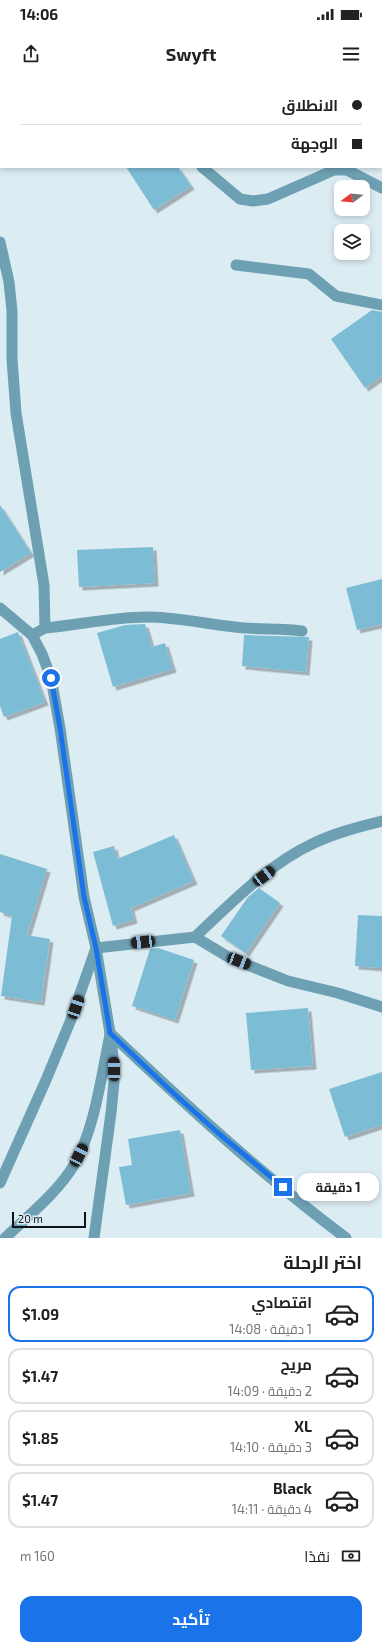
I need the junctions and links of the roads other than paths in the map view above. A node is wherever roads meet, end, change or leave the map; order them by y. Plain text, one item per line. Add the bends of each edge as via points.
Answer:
1 (203, 168) edge
2 (382, 188) edge
3 (0, 242) edge
4 (236, 265) dead end
5 (382, 305) edge
6 (0, 608) edge
7 (44, 628) junction
8 (302, 631) dead end
9 (32, 635) junction
10 (382, 821) edge
11 (196, 937) junction
12 (96, 948) junction
13 (382, 1007) edge
14 (110, 1033) junction
15 (0, 1183) edge
16 (6, 1238) edge
17 (94, 1238) edge
18 (346, 1238) edge

1 - 2 street via 240,200 253,202 268,199 334,170 347,170
3 - 7 street via 9,282 12,311 16,413 44,586
4 - 5 street via 309,274 336,296
6 - 9 street
7 - 8 street via 148,617
7 - 9 street
9 - 12 street via 51,678 84,897
10 - 11 street via 350,829 311,844 244,891
11 - 12 street
11 - 13 street via 230,958 288,980
12 - 14 street
12 - 15 street via 70,1022
14 - 16 street via 91,1122 78,1158 60,1184
14 - 17 street via 114,1082
14 - 18 street via 217,1132

